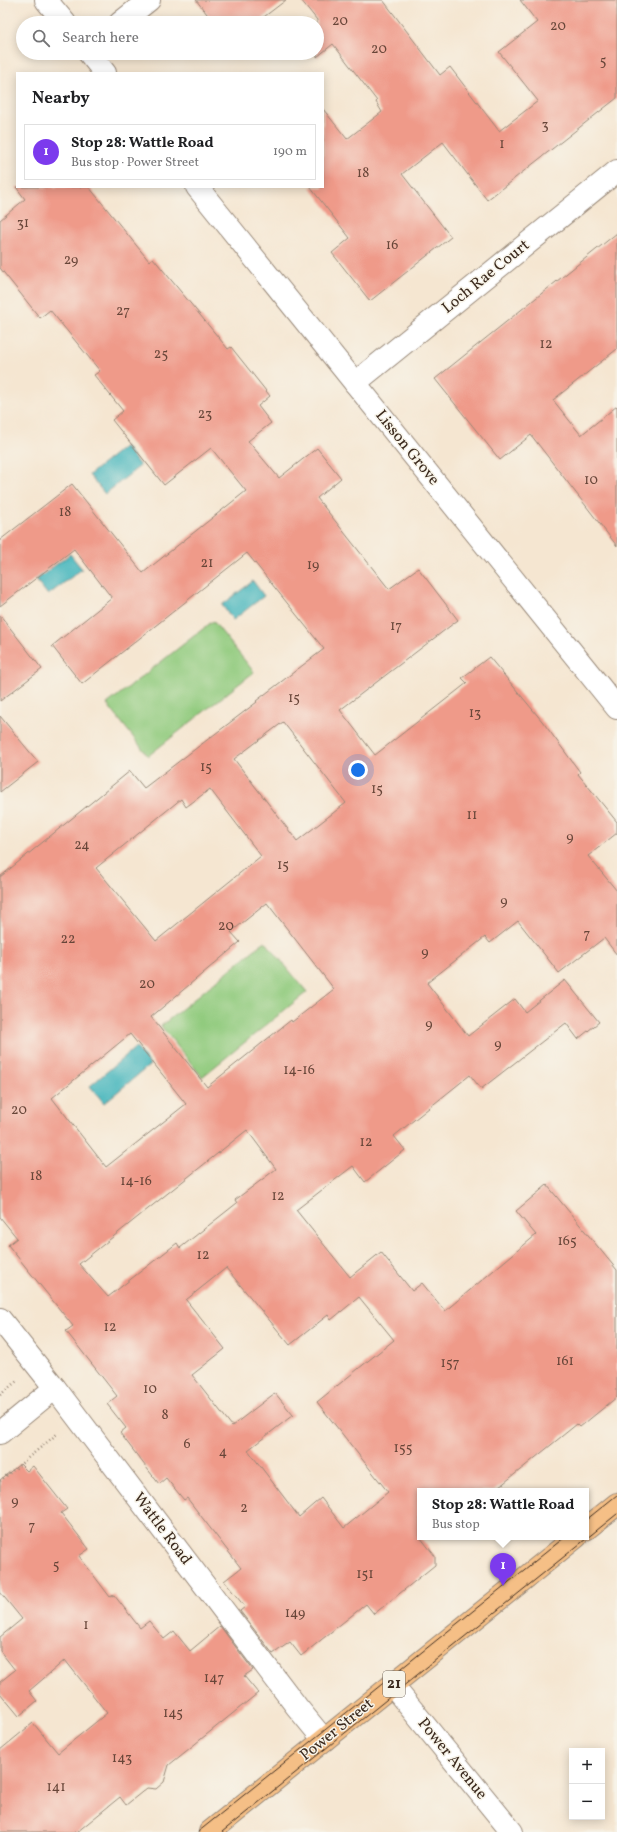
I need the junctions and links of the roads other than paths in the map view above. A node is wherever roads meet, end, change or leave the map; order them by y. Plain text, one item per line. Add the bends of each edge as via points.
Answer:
1 (46, 0) edge
2 (149, 0) edge
3 (59, 16) edge
4 (129, 16) edge
5 (95, 60) edge
6 (104, 72) edge
7 (617, 171) edge
8 (198, 188) edge
9 (355, 383) junction
10 (617, 708) edge
11 (0, 1319) edge
12 (55, 1388) junction
13 (0, 1433) edge
14 (617, 1504) edge
15 (589, 1527) edge
16 (572, 1540) edge
17 (392, 1685) junction
18 (324, 1740) junction
19 (210, 1832) edge
20 (512, 1832) edge

1 - 3 street
2 - 4 street
5 - 6 street
7 - 9 street, Loch Rae Court
8 - 9 street, Lisson Grove
9 - 10 street, Lisson Grove
11 - 12 street, Wattle Road
12 - 13 street
12 - 18 street, Wattle Road
14 - 15 main road
16 - 17 main road, Power Street / 21
17 - 18 main road, Power Street / 21
17 - 20 street, Power Avenue
18 - 19 main road, Power Street / 21

